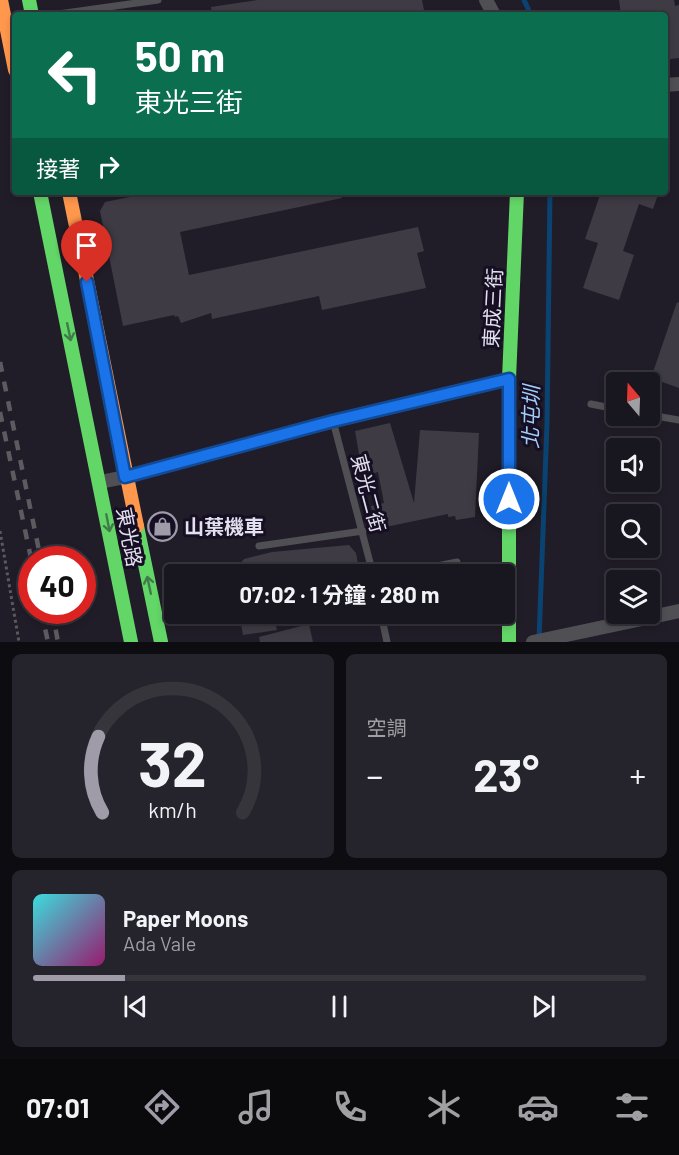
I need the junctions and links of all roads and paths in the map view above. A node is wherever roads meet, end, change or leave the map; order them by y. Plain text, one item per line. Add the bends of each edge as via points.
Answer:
1 (1, 0) edge
2 (158, 0) edge
3 (72, 12) edge
4 (12, 55) edge
5 (41, 195) edge
6 (73, 195) edge
7 (517, 195) edge
8 (509, 379) junction
9 (591, 404) dead end
10 (606, 407) edge
11 (660, 417) edge
12 (679, 420) edge
13 (333, 421) junction
14 (125, 477) junction
15 (100, 482) junction
16 (0, 531) edge
17 (363, 531) junction
18 (259, 546) dead end
19 (457, 562) dead end
20 (371, 564) edge
21 (447, 564) edge
22 (679, 611) edge
23 (383, 624) edge
24 (19, 642) edge
25 (131, 642) edge
26 (161, 642) edge
27 (387, 642) edge
28 (509, 642) edge
29 (533, 642) edge

1 - 4 street
2 - 3 lane
5 -> 15 street, 東光路
6 - 14 street, 東光路
7 - 8 street, 東成三街
8 - 13 street
8 - 28 street, 東成三街
9 - 10 lane
11 - 12 lane
13 - 14 street
13 - 17 lane, 東光二街
14 - 15 street
26 -> 14 street, 東光路
15 -> 25 street, 東光路
16 - 24 path
17 - 18 lane
17 - 20 lane, 東光二街
19 - 21 lane
22 - 29 street
23 - 27 lane

